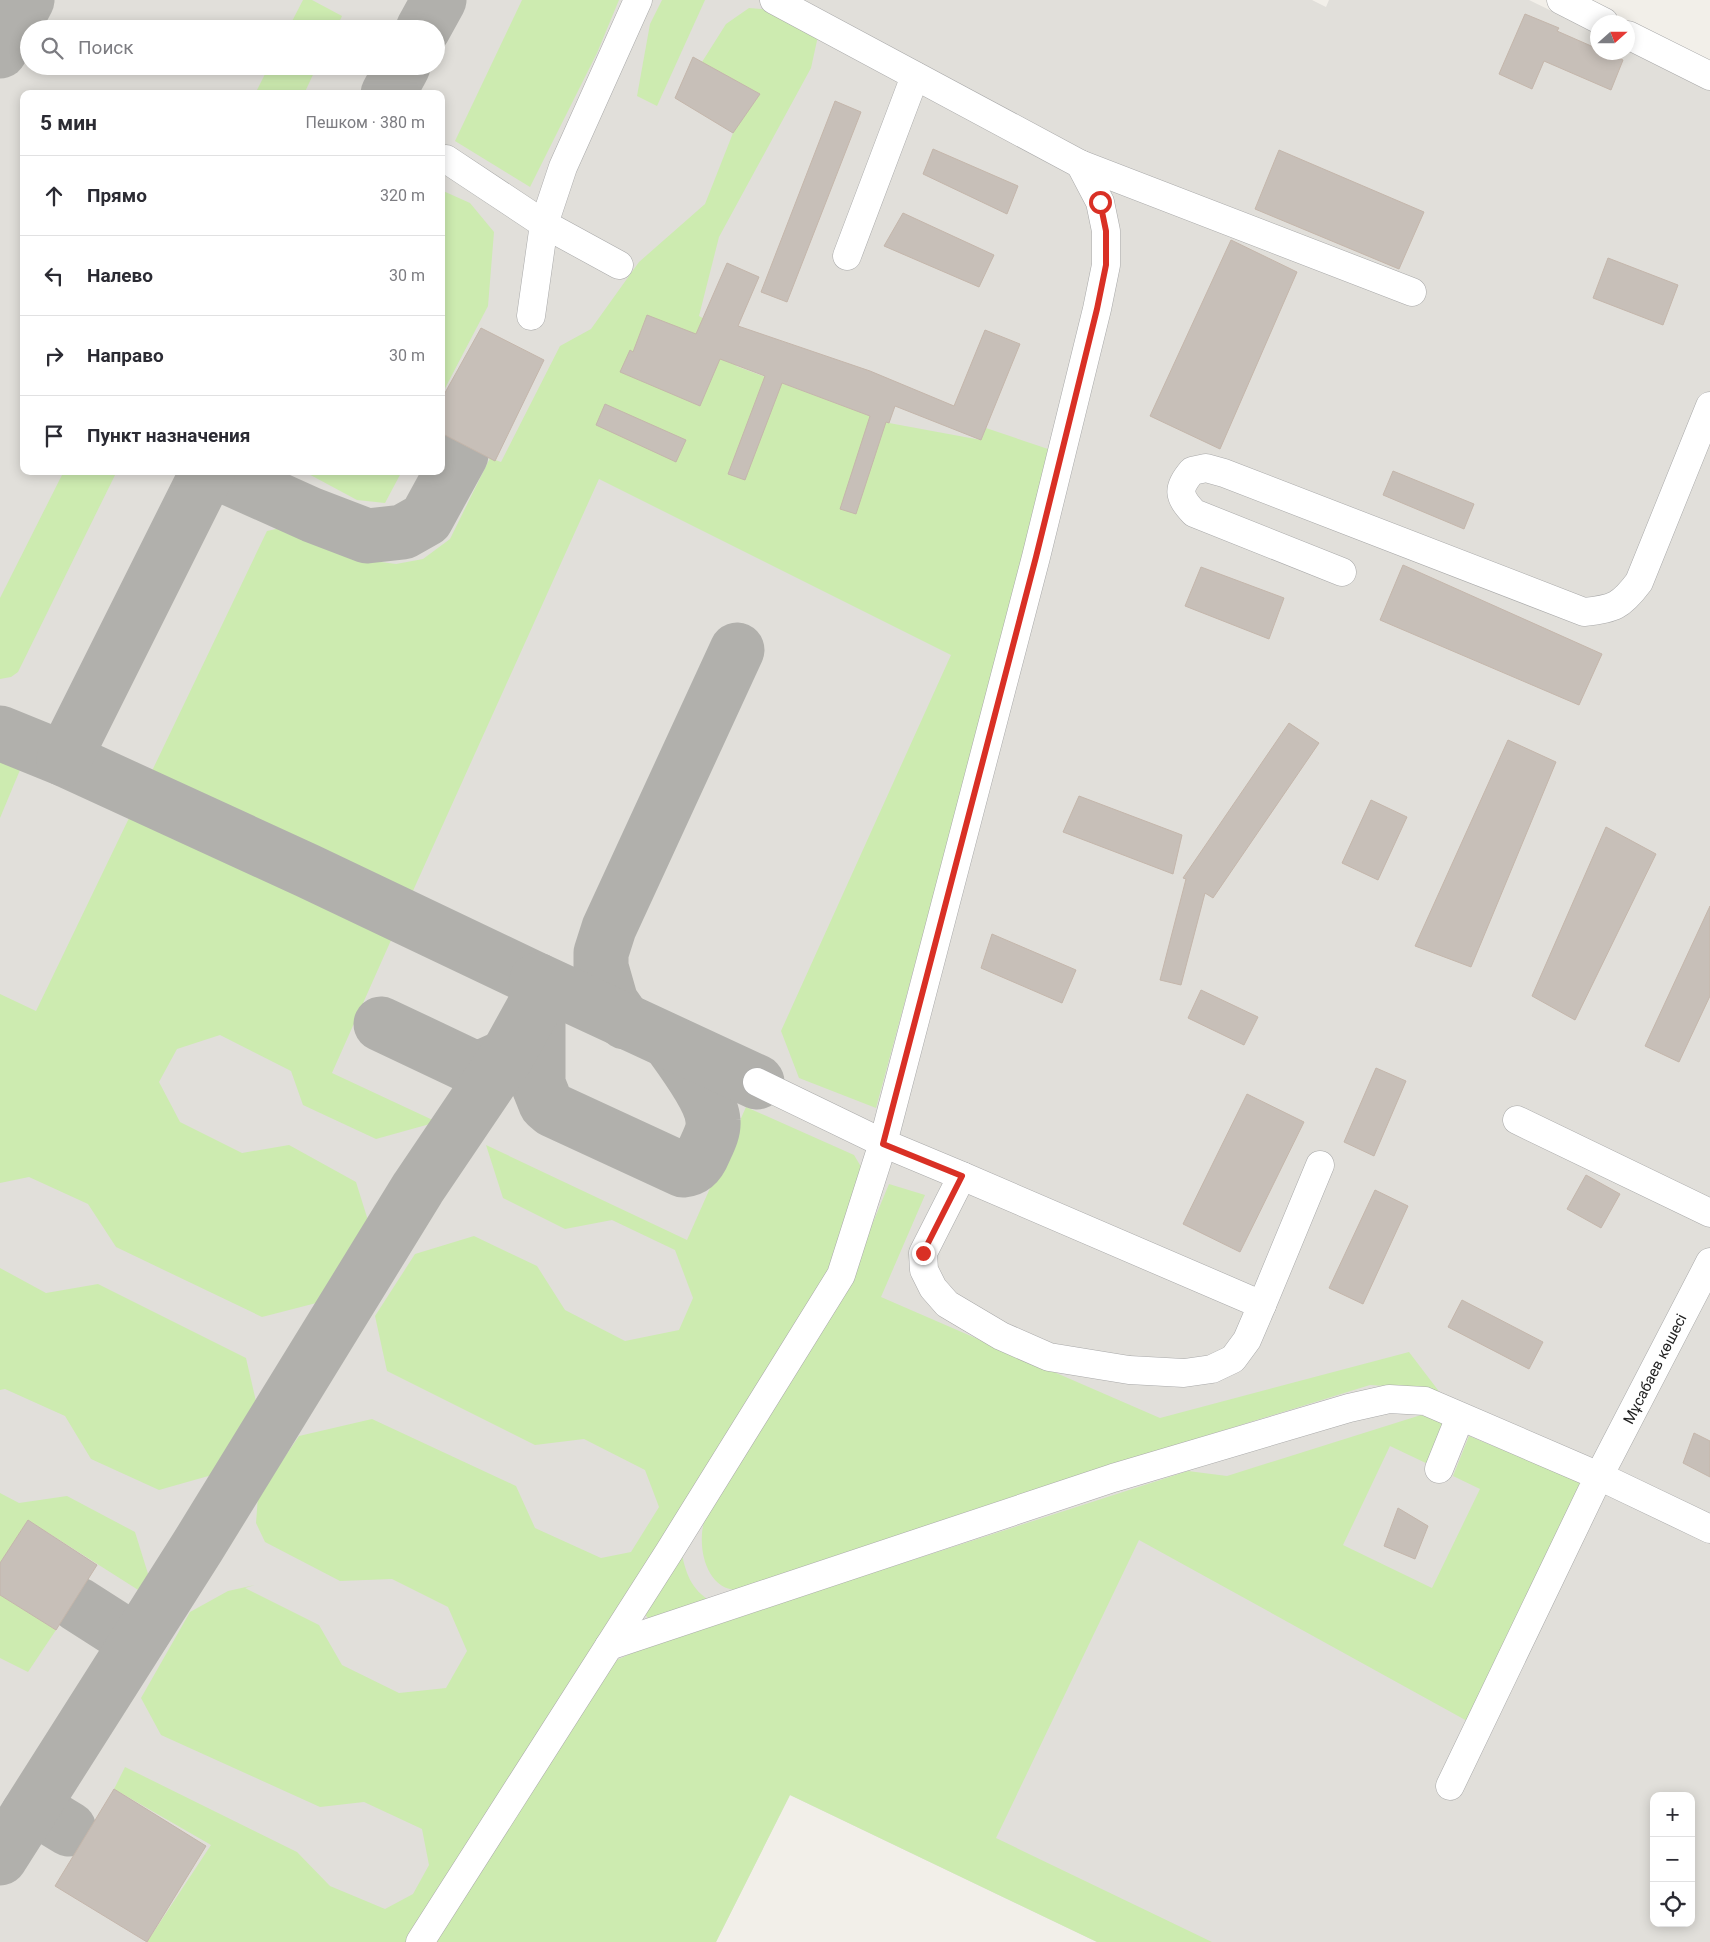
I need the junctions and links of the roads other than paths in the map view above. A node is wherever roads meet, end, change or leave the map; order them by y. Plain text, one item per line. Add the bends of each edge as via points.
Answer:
1 (638, 0) edge
2 (774, 0) edge
3 (1561, 0) edge
4 (1590, 15) edge
5 (1635, 38) edge
6 (915, 76) junction
7 (1710, 76) edge
8 (446, 159) dead end
9 (1080, 164) junction
10 (544, 224) junction
11 (847, 256) dead end
12 (619, 265) dead end
13 (1412, 292) dead end
14 (531, 316) dead end
15 (1710, 406) edge
16 (1702, 452) edge
17 (1342, 572) dead end
18 (758, 1082) dead end
19 (1517, 1120) dead end
20 (883, 1144) junction
21 (1320, 1165) dead end
22 (962, 1176) junction
23 (1710, 1213) edge
24 (1710, 1262) edge
25 (1262, 1305) junction
26 (1460, 1417) junction
27 (1439, 1469) dead end
28 (1599, 1476) junction
29 (1710, 1529) edge
30 (610, 1646) junction
31 (1450, 1786) dead end
32 (420, 1942) edge

1 - 10 street via 563,167
2 - 6 street
3 - 4 street
5 - 7 street
6 - 9 street
6 - 11 street
8 - 10 street
9 - 13 street
9 - 20 street via 1100,202 1106,231 1106,265 1036,557
10 - 12 street
10 - 14 street
15 - 16 street
16 - 17 street via 1639,582 1625,600 1606,610 1584,612 1224,473 1206,468 1192,471 1183,482 1180,492 1183,501 1194,513
18 - 20 street
19 - 23 street
20 - 22 street
20 - 30 street via 841,1275
21 - 25 street
22 - 25 street
22 - 25 street via 923,1253 924,1270 933,1288 947,1304 1001,1336 1049,1357 1129,1370 1184,1373 1212,1369 1233,1359 1247,1340
24 - 28 street, Мұсабаев көшесі
26 - 27 street
26 - 28 street
26 - 30 street via 1425,1401 1389,1399 1348,1408 1113,1478
28 - 29 street
28 - 31 street, Мұсабаев көшесі
30 - 32 street

